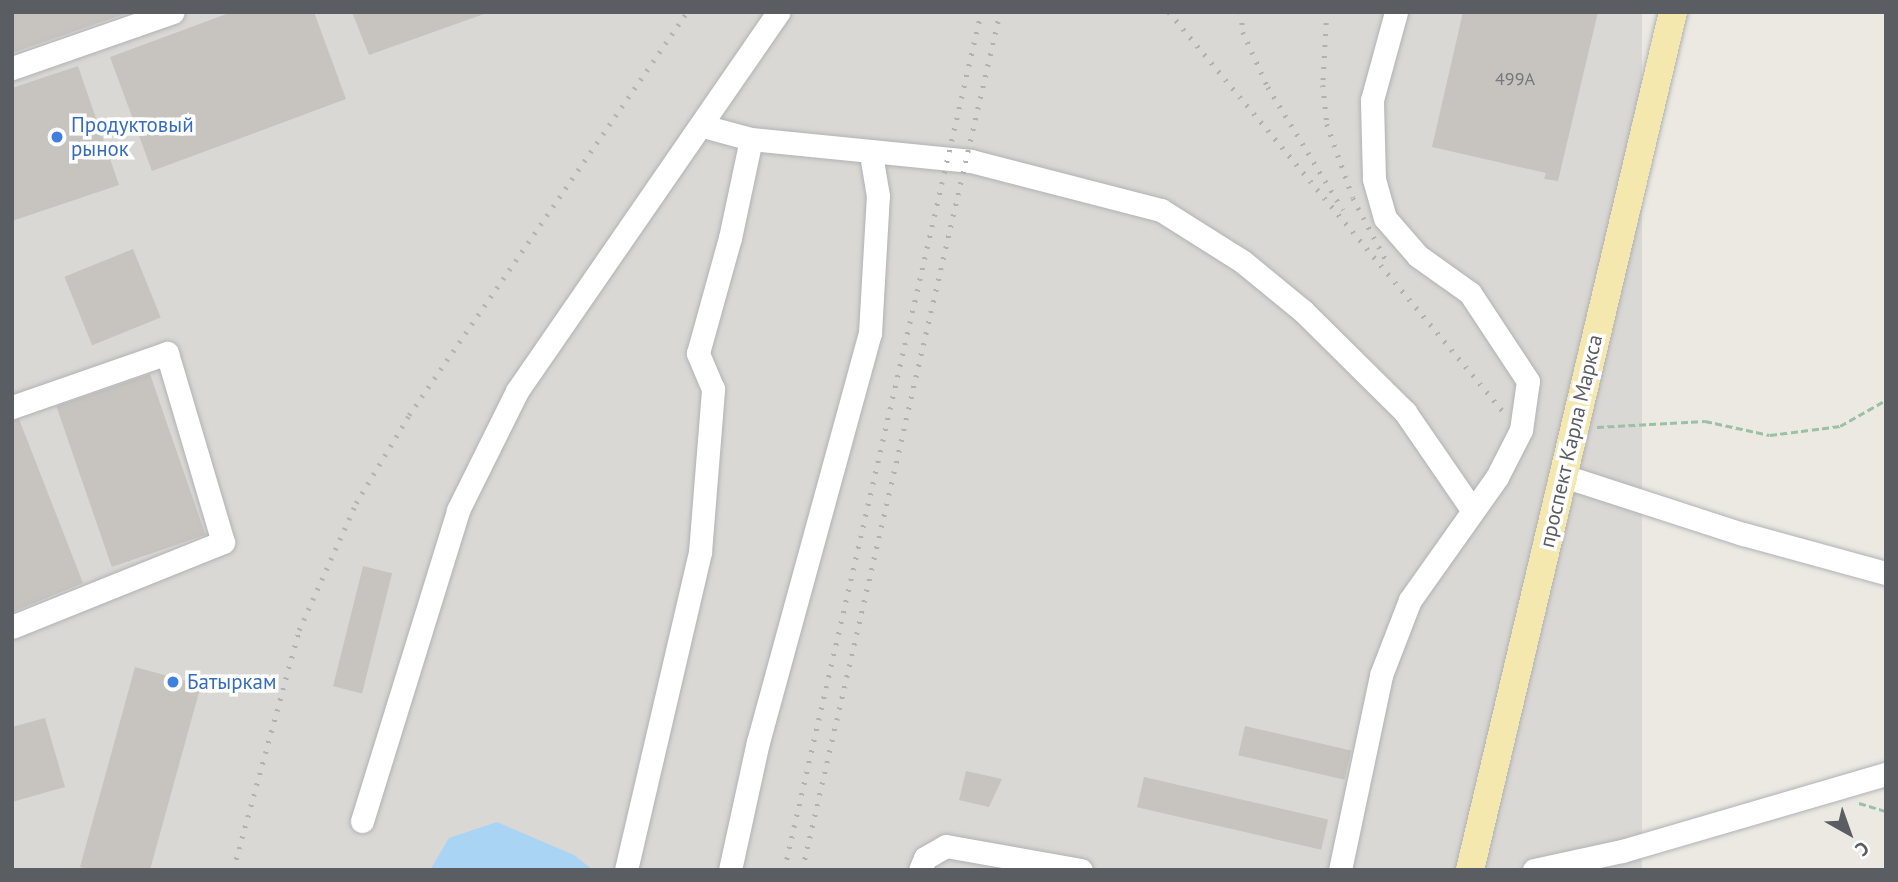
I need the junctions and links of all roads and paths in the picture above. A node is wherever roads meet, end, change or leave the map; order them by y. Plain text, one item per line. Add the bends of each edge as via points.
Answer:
1 (173, 12) edge
2 (778, 12) edge
3 (1396, 12) edge
4 (1673, 12) edge
5 (12, 68) edge
6 (703, 126) junction
7 (751, 139) junction
8 (871, 154) junction
9 (1886, 400) edge
10 (12, 407) edge
11 (1573, 430) junction
12 (1561, 475) junction
13 (1471, 508) junction
14 (1886, 573) edge
15 (12, 626) edge
16 (1886, 774) edge
17 (362, 821) dead end
18 (626, 870) edge
19 (730, 870) edge
20 (920, 870) edge
21 (1081, 870) edge
22 (1340, 870) edge
23 (1470, 870) edge
24 (1534, 870) edge

1 - 5 lane
2 - 6 lane
3 - 13 lane via 1372,100 1374,179 1385,218 1418,256 1469,293 1528,381 1521,430 1497,477
4 - 11 main road, проспект Карла Маркса
6 - 7 lane
6 - 17 lane via 517,391 458,510
7 - 8 lane
7 - 18 lane via 698,353 713,389 700,552
8 - 13 lane via 971,161 1161,210 1242,261 1303,311 1405,412
8 - 19 lane via 878,195 870,332 758,743
9 - 11 path via 1840,426 1770,435 1705,421
10 - 15 lane via 167,353 223,542
11 - 12 main road, проспект Карла Маркса
12 - 14 lane via 1743,534
12 - 23 main road, проспект Карла Маркса
13 - 22 lane via 1410,600 1381,675
16 - 24 lane via 1622,851
20 - 21 lane via 925,858 946,846

